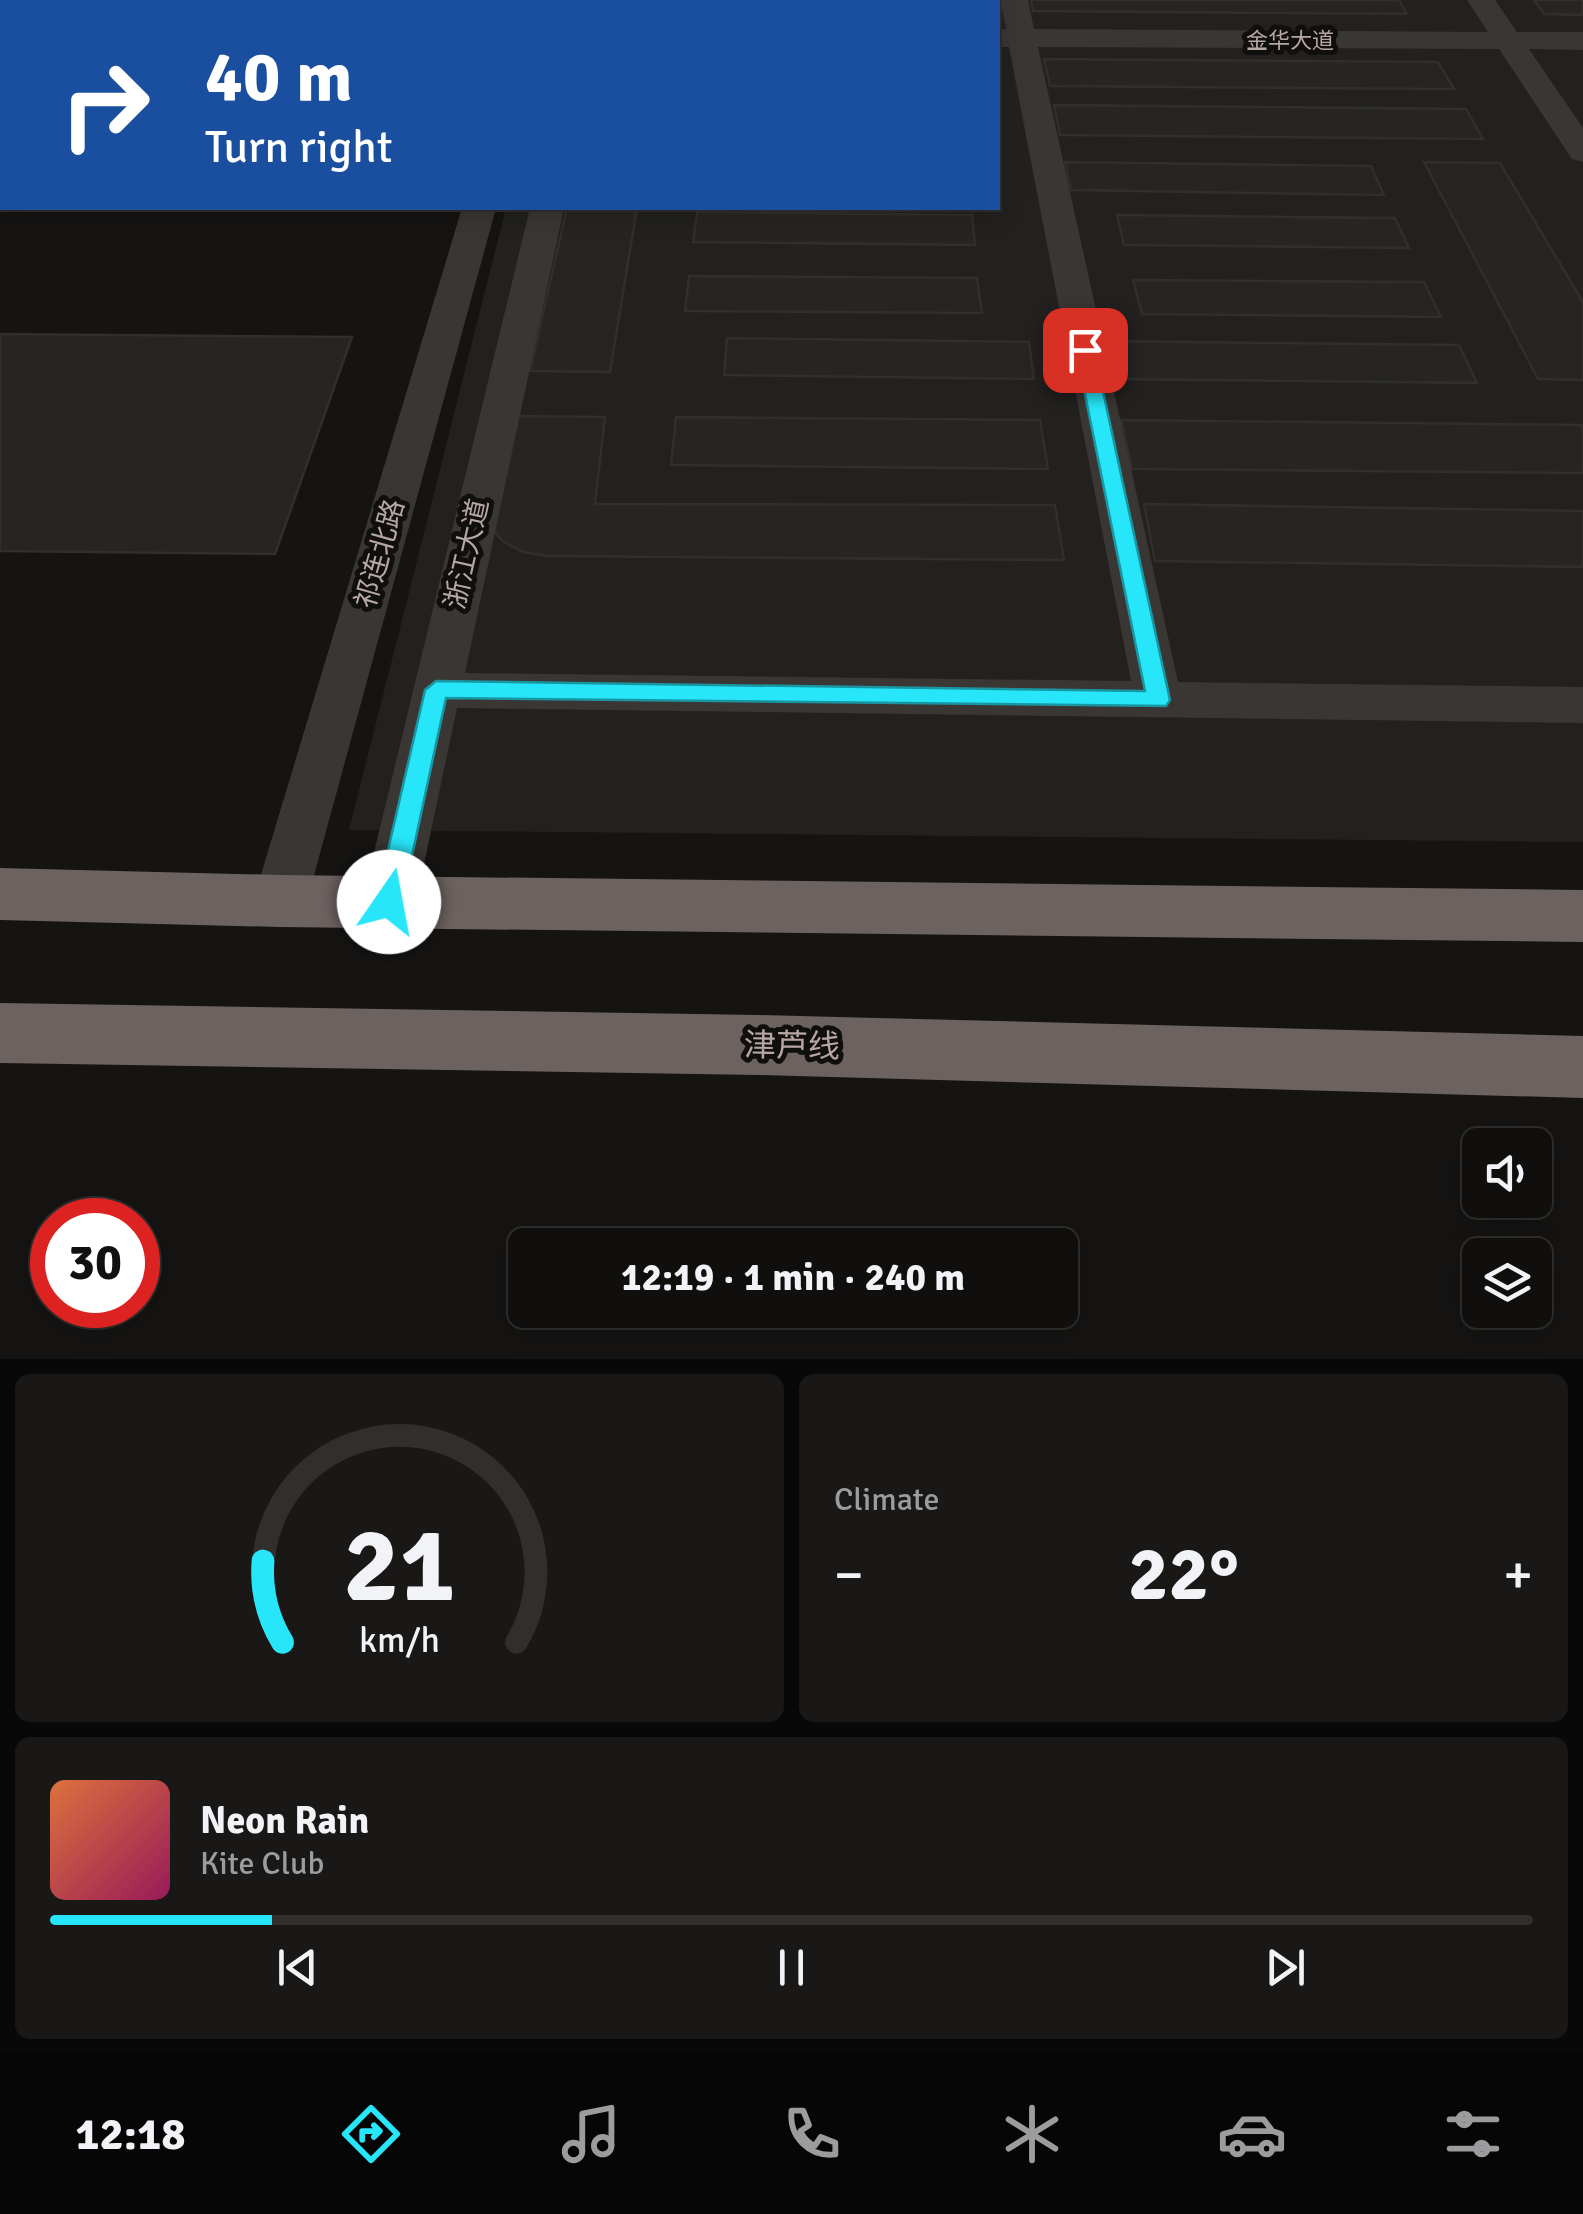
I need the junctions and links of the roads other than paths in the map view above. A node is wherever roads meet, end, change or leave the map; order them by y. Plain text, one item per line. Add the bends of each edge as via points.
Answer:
1 (1014, 0) edge
2 (1480, 0) edge
3 (1009, 38) edge
4 (1506, 41) junction
5 (1583, 41) edge
6 (1583, 152) edge
7 (478, 210) edge
8 (547, 210) edge
9 (436, 690) junction
10 (1158, 700) junction
11 (1583, 705) edge
12 (0, 894) edge
13 (280, 901) junction
14 (389, 902) junction
15 (1583, 916) edge
16 (0, 1033) edge
17 (1583, 1067) edge

1 - 3 street
2 - 4 street
3 - 4 street, 金华大道
3 - 10 street
4 - 5 street, 金华大道
4 - 6 street
7 - 13 street, 祁连北路
8 - 9 street, 浙江大道
9 - 10 street
9 - 14 street, 浙江大道
10 - 11 street
12 - 13 highway
13 - 14 highway
14 - 15 highway
16 - 17 highway, 津芦线

